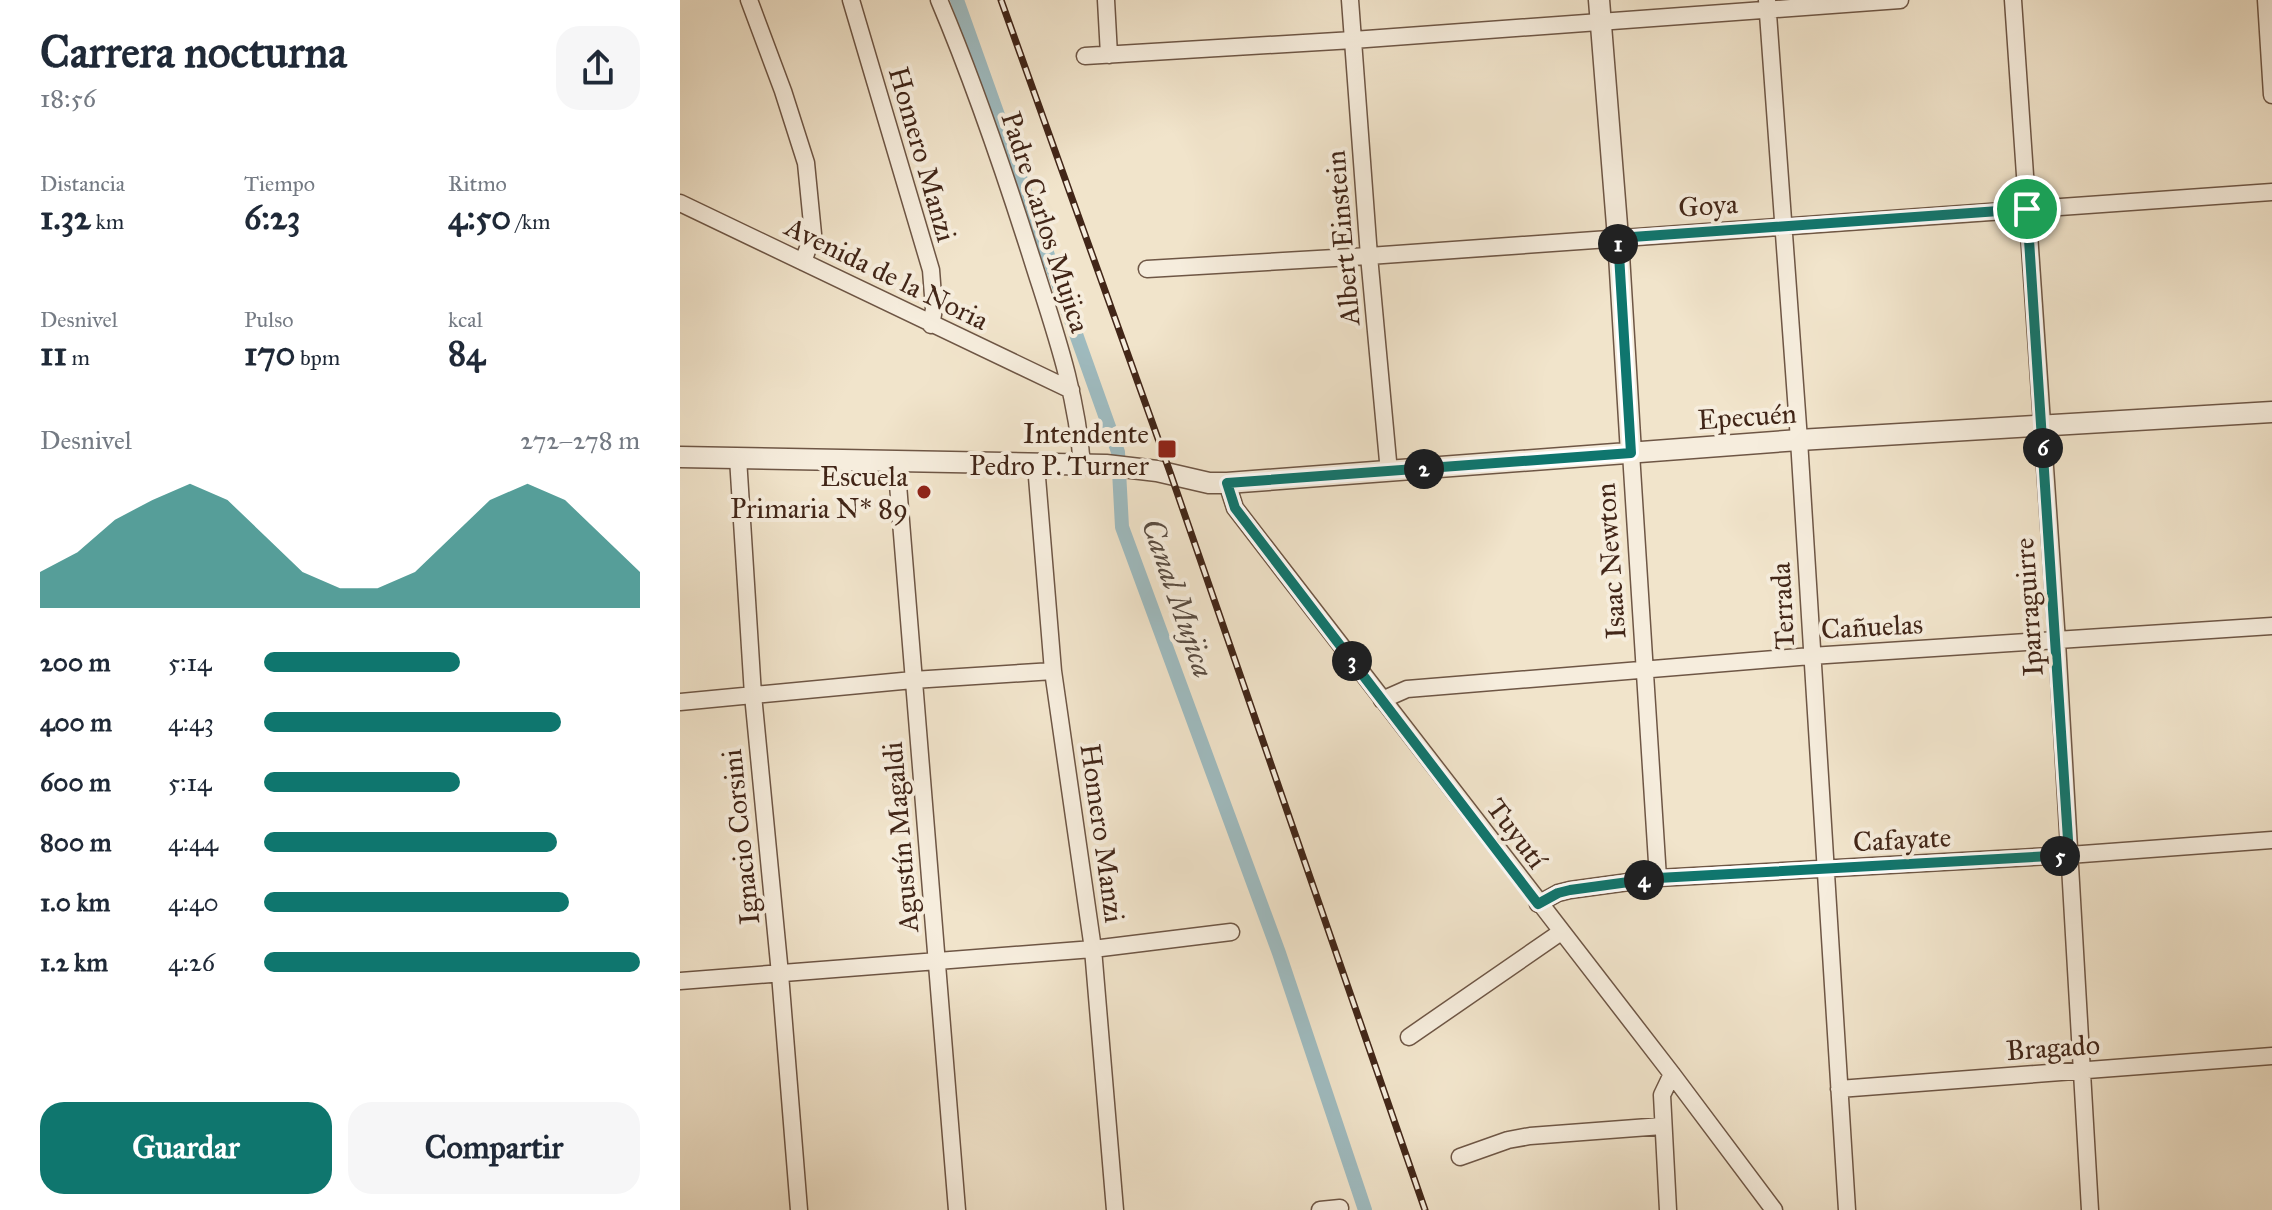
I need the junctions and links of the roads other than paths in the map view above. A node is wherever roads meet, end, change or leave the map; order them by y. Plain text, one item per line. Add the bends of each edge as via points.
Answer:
1 (749, 0) edge
2 (851, 0) edge
3 (939, 0) edge
4 (1106, 0) edge
5 (1350, 0) edge
6 (1599, 0) edge
7 (1900, 0) edge
8 (2013, 0) edge
9 (2266, 0) edge
10 (1767, 5) edge
11 (1601, 22) junction
12 (1353, 40) junction
13 (1109, 55) junction
14 (1085, 56) dead end
15 (2272, 95) edge
16 (2272, 192) edge
17 (680, 203) edge
18 (2027, 209) junction
19 (1784, 226) junction
20 (1618, 238) junction
21 (1369, 256) junction
22 (803, 262) junction
23 (1147, 269) dead end
24 (931, 325) junction
25 (1071, 390) junction
26 (2272, 412) edge
27 (2041, 425) junction
28 (1799, 440) junction
29 (1631, 453) junction
30 (680, 457) edge
31 (738, 458) junction
32 (896, 460) junction
33 (1036, 465) junction
34 (1082, 466) junction
35 (1389, 472) junction
36 (1227, 483) junction
37 (2272, 626) edge
38 (2057, 642) junction
39 (1811, 656) junction
40 (1645, 669) junction
41 (1053, 671) junction
42 (913, 680) junction
43 (753, 695) junction
44 (1382, 700) junction
45 (680, 702) edge
46 (2272, 840) edge
47 (2069, 855) junction
48 (1824, 870) junction
49 (1658, 878) junction
50 (1538, 904) junction
51 (1231, 932) dead end
52 (1561, 932) junction
53 (1093, 949) junction
54 (937, 963) junction
55 (780, 974) junction
56 (680, 981) edge
57 (1409, 1037) dead end
58 (2272, 1056) edge
59 (2084, 1071) junction
60 (1672, 1074) junction
61 (1839, 1089) junction
62 (1662, 1126) junction
63 (1460, 1157) dead end
64 (1340, 1208) dead end
65 (799, 1210) edge
66 (957, 1210) edge
67 (1115, 1210) edge
68 (1320, 1210) edge
69 (1668, 1210) edge
70 (1774, 1210) edge
71 (1847, 1210) edge
72 (2090, 1210) edge

1 - 22 street via 806,163 814,218
2 - 24 street, Homero Manzi via 931,270
3 - 25 street, Padre Carlos Mujica via 1001,162
4 - 13 street
5 - 12 street, Albert Einstein
6 - 11 street, Isaac Newton
7 - 10 street
8 - 18 street, Iparraguirre
9 - 15 street
10 - 11 street
10 - 19 street, Terrada
11 - 12 street
11 - 20 street, Isaac Newton
12 - 13 street
12 - 21 street, Albert Einstein
13 - 14 street
16 - 18 street, Goya
17 - 22 street, Avenida de la Noria
18 - 19 street, Goya
18 - 27 street, Iparraguirre
19 - 20 street, Goya
19 - 28 street, Terrada
20 - 21 street, Goya
20 - 29 street, Isaac Newton
21 - 23 street, Goya
21 - 35 street, Albert Einstein
22 - 24 street, Avenida de la Noria
24 - 25 street, Avenida de la Noria
25 - 34 street, Padre Carlos Mujica
26 - 27 street, Epecuén
27 - 28 street, Epecuén
27 - 38 street, Iparraguirre
28 - 29 street, Epecuén
28 - 39 street, Terrada
29 - 35 street, Epecuén
29 - 40 street, Isaac Newton
30 - 31 street, Epecuén
31 - 32 street, Epecuén
31 - 43 street, Ignacio Corsini
32 - 33 street, Epecuén
32 - 42 street, Agustín Magaldi
33 - 34 street, Epecuén
33 - 41 street, Homero Manzi
34 - 36 street, Epecuén
35 - 36 street, Epecuén
36 - 44 street, Tuyutí via 1235,508
37 - 38 street, Cañuelas
38 - 39 street, Cañuelas
38 - 47 street, Iparraguirre
39 - 40 street, Cañuelas
39 - 48 street, Terrada
40 - 44 street, Cañuelas via 1407,689
40 - 49 street, Isaac Newton
41 - 42 street
41 - 53 street, Homero Manzi
42 - 43 street
42 - 54 street, Agustín Magaldi
43 - 45 street
43 - 55 street, Ignacio Corsini
44 - 50 street, Tuyutí
46 - 47 street, Cafayate
47 - 48 street, Cafayate
47 - 59 street, Iparraguirre
48 - 49 street, Cafayate
48 - 61 street, Terrada
49 - 50 street, Cafayate via 1570,890
50 - 52 street, Tuyutí
51 - 53 street
52 - 57 street
52 - 60 street, Tuyutí
53 - 54 street
53 - 67 street, Homero Manzi
54 - 55 street
54 - 66 street, Agustín Magaldi
55 - 56 street
55 - 65 street, Ignacio Corsini
58 - 59 street, Bragado
59 - 61 street, Bragado
59 - 72 street, Iparraguirre
60 - 62 street via 1662,1095
60 - 70 street, Tuyutí
61 - 71 street, Terrada
62 - 63 street via 1530,1136
62 - 69 street
64 - 68 street

